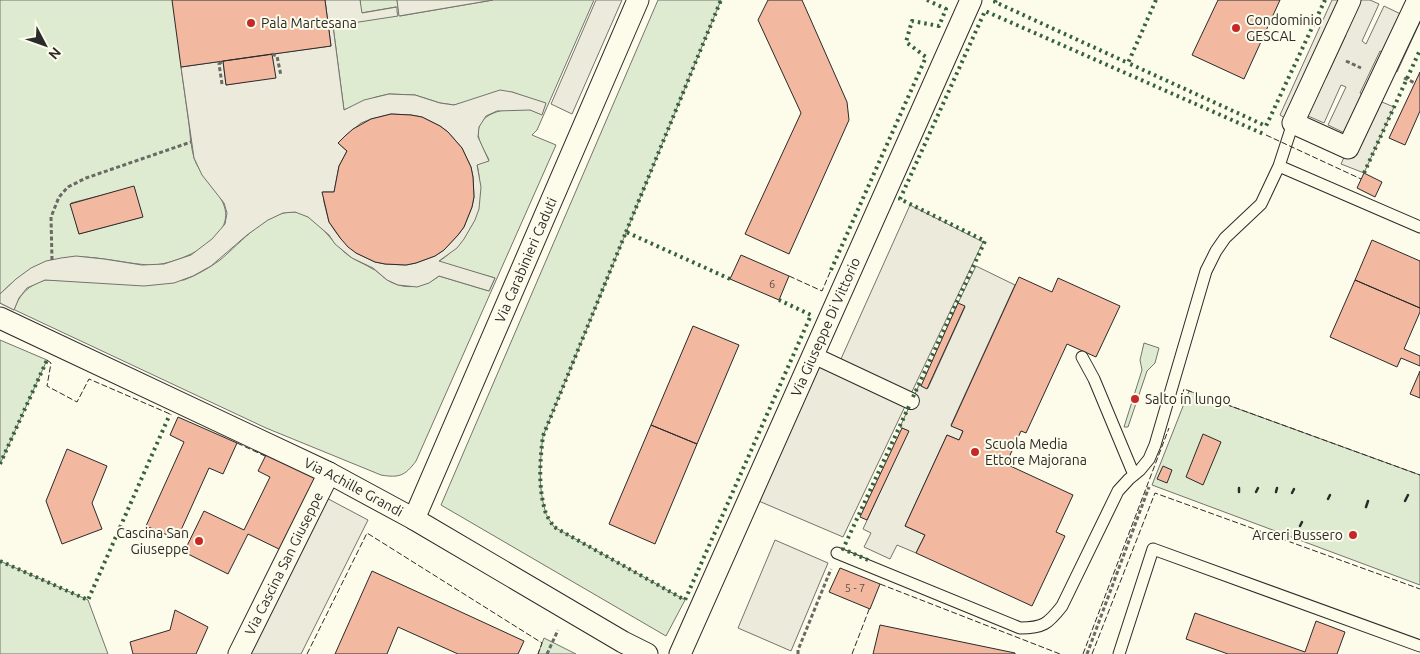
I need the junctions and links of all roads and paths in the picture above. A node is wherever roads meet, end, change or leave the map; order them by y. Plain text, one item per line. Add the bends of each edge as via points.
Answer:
1 (638, 0) edge
2 (970, 0) edge
3 (1350, 0) edge
4 (1418, 0) edge
5 (272, 54) dead end
6 (223, 61) dead end
7 (281, 76) dead end
8 (1402, 78) dead end
9 (1415, 83) dead end
10 (222, 84) dead end
11 (1293, 123) junction
12 (191, 142) dead end
13 (1279, 166) junction
14 (1420, 227) edge
15 (52, 260) dead end
16 (0, 318) edge
17 (813, 355) junction
18 (1082, 357) dead end
19 (911, 401) dead end
20 (329, 473) junction
21 (1134, 475) junction
22 (1149, 487) dead end
23 (414, 520) junction
24 (837, 554) joint
25 (560, 627) dead end
26 (1420, 646) edge
27 (239, 654) edge
28 (547, 654) edge
29 (647, 654) edge
30 (680, 654) edge
31 (798, 654) edge
32 (1087, 654) edge
33 (1119, 654) edge

1 - 23 street, Via Carabinieri Caduti
2 - 17 street, Via Giuseppe Di Vittorio
3 - 11 street
4 - 11 street via 1348,148
5 - 7 path via 277,56
6 - 10 path via 219,64
8 - 9 path
11 - 13 lane
12 - 15 path via 86,178 68,188 58,198 51,217
13 - 14 lane
13 - 21 lane via 1261,204 1225,238 1206,271 1156,445 1149,459
16 - 20 street, Via Achille Grandi
17 - 19 street
17 - 30 street, Via Giuseppe Di Vittorio
18 - 21 lane
20 - 23 street, Via Achille Grandi
20 - 27 street, Via Cascina San Giuseppe
21 - 24 lane via 1118,491 1062,606 1052,620 1041,626 1020,628
22 - 32 path
23 - 29 street, Via Achille Grandi
24 - 31 path
25 - 28 path
26 - 33 lane via 1153,549

